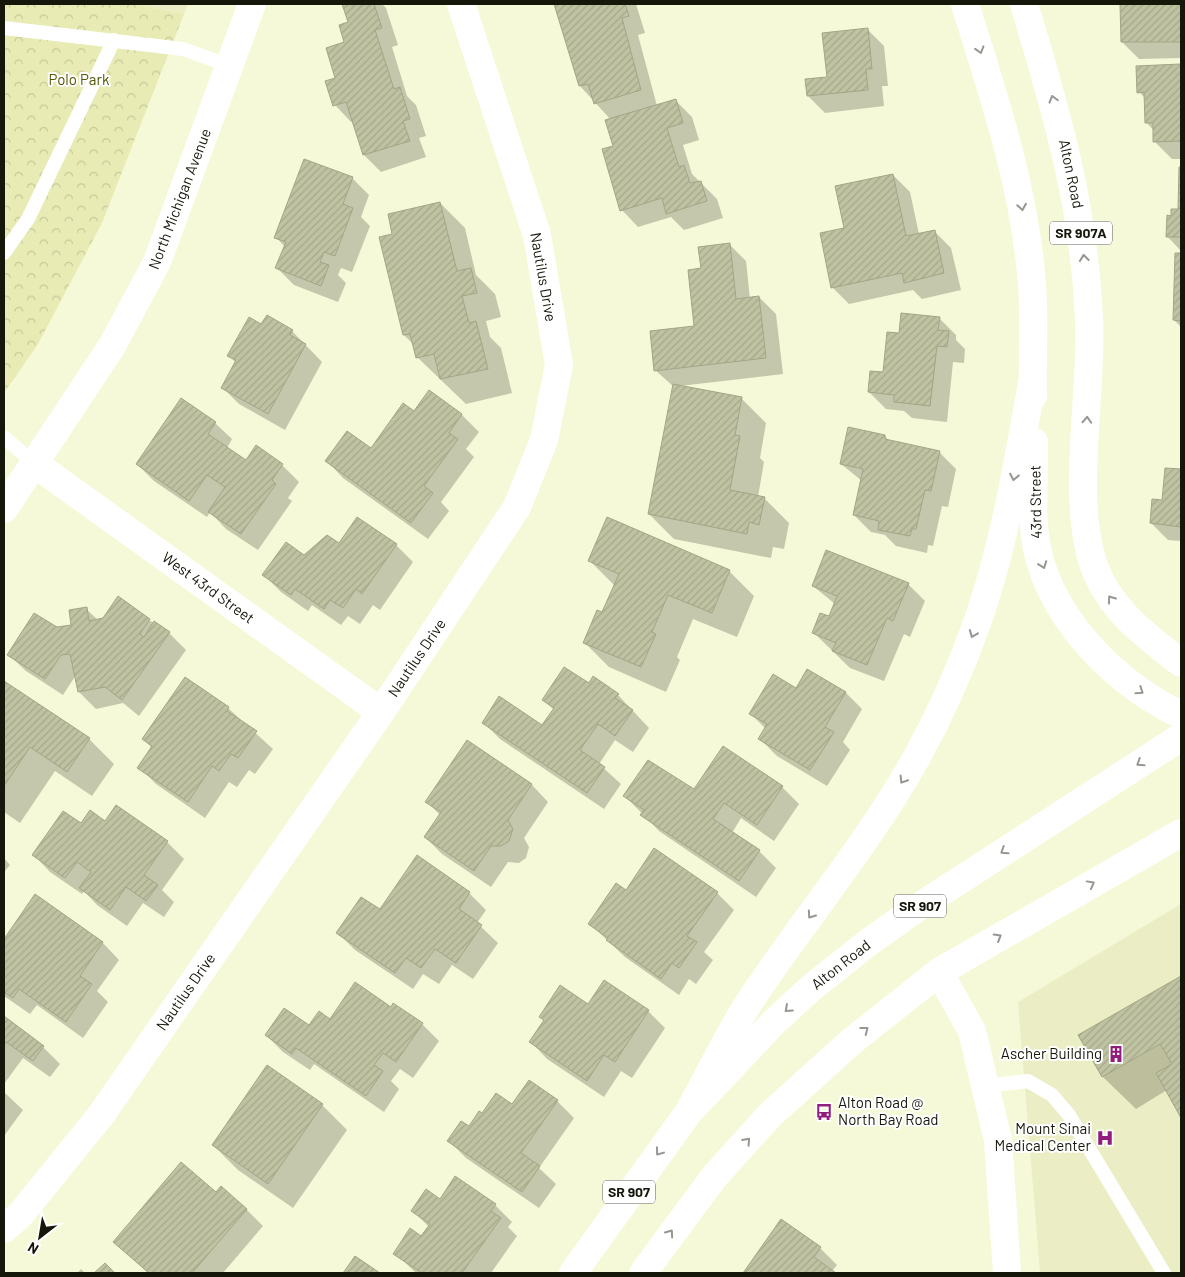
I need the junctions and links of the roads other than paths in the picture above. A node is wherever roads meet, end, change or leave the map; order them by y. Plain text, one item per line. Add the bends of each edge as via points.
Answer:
1 (252, 4) edge
2 (461, 4) edge
3 (966, 4) edge
4 (1024, 4) edge
5 (4, 28) edge
6 (114, 40) junction
7 (230, 66) junction
8 (4, 253) edge
9 (1033, 378) junction
10 (4, 437) edge
11 (35, 464) junction
12 (4, 508) edge
13 (1145, 634) junction
14 (1181, 644) edge
15 (1181, 663) edge
16 (380, 712) junction
17 (1181, 715) edge
18 (1181, 737) edge
19 (1181, 833) edge
20 (939, 972) junction
21 (985, 1086) junction
22 (688, 1113) junction
23 (4, 1229) edge
24 (573, 1273) edge
25 (642, 1273) edge
26 (1007, 1273) edge
27 (1164, 1273) edge

1 - 7 main road, North Michigan Avenue
2 - 16 main road, Nautilus Drive via 537,235 559,365 544,440 517,508
3 -> 9 main road, SR 907A via 1010,148 1021,203 1032,285
13 -> 4 main road, Alton Road / SR 907A via 1130,622 1107,594 1095,568 1087,532 1084,469 1089,318 1079,211 1066,146
5 - 6 lane
6 - 7 lane via 183,48
6 - 8 lane via 28,219
7 - 11 main road, North Michigan Avenue via 157,262 112,346
9 -> 17 main road, 43rd Street / SR 907A via 1034,521 1036,546 1048,579 1073,626 1099,656 1131,685
9 -> 22 main road via 992,574 977,624 940,710 918,755 886,807 749,1002
10 - 11 lane
11 - 12 main road, North Michigan Avenue
11 - 16 main road, West 43rd Street
13 - 14 main road
13 - 15 main road, SR 907A
16 - 23 main road, Nautilus Drive via 101,1115 20,1215
18 -> 22 main road, Alton Road / SR 907 via 869,942 774,1022
20 -> 19 main road
20 - 21 main road via 972,1031
25 -> 20 main road via 714,1177 770,1115 852,1041
21 - 26 main road via 998,1140
21 - 27 lane via 1028,1081 1052,1095 1069,1115
22 -> 24 main road, Alton Road / SR 907

